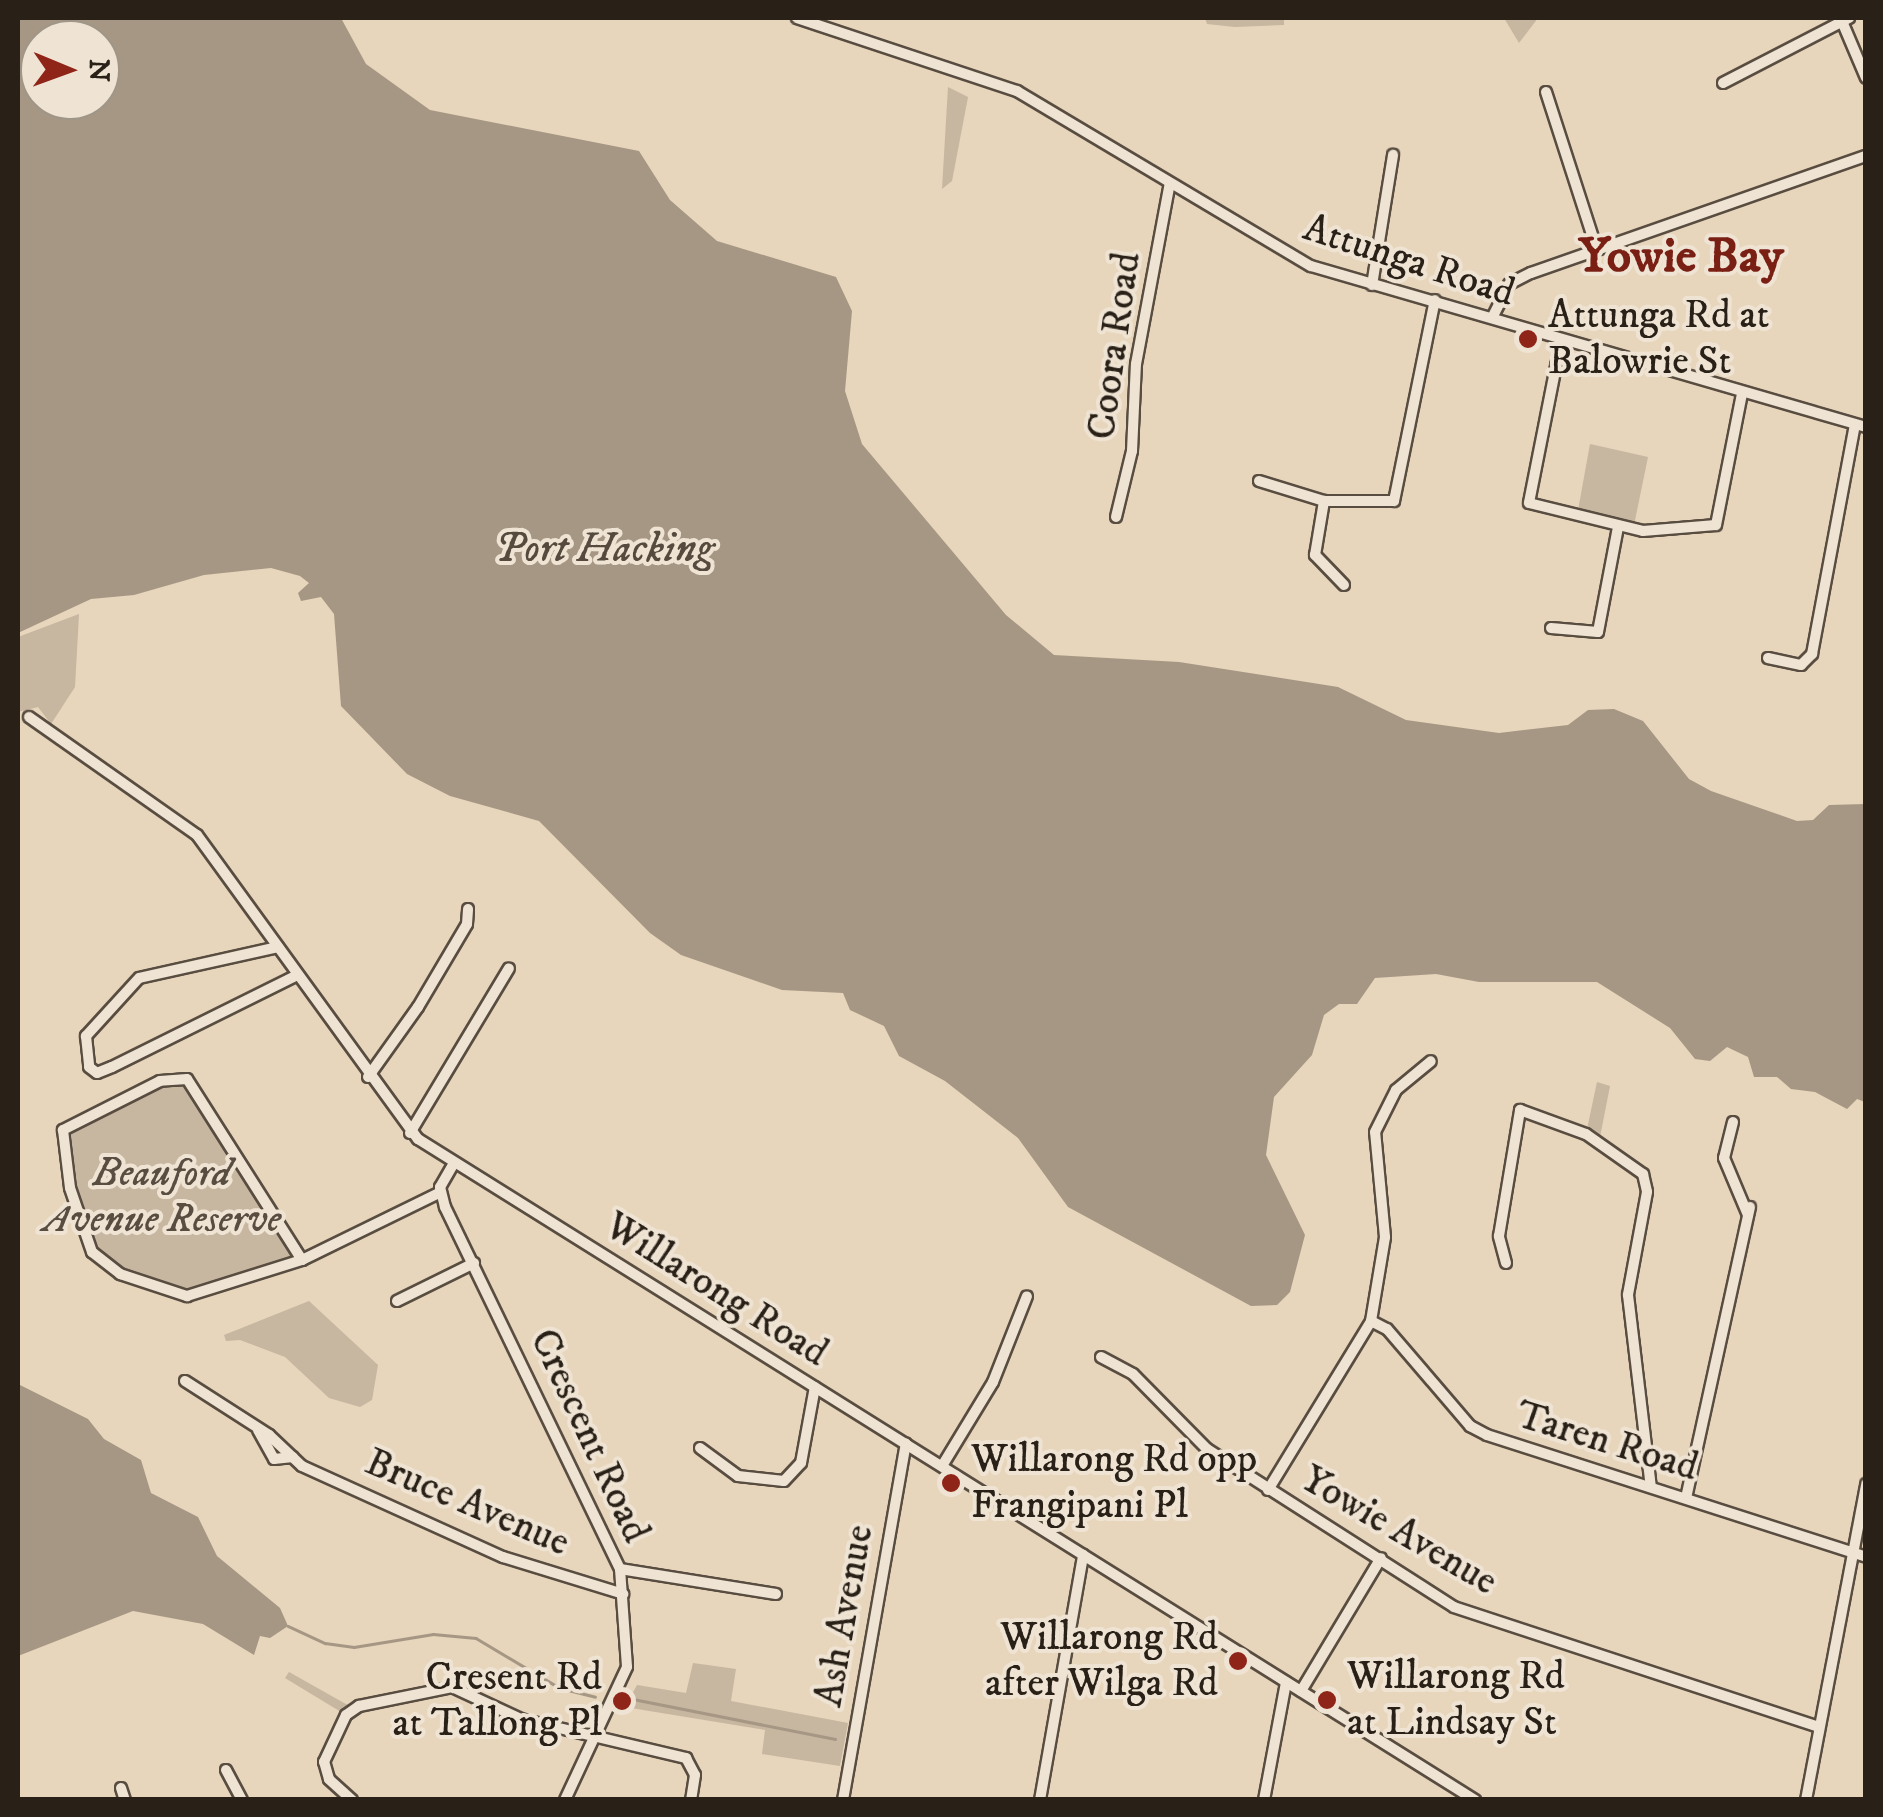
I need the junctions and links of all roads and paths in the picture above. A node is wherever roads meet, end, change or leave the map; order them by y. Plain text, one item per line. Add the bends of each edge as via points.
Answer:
1 (797, 18) edge
2 (1844, 18) edge
3 (822, 21) edge
4 (1866, 78) edge
5 (1723, 83) dead end
6 (1546, 92) dead end
7 (1393, 155) dead end
8 (1866, 156) edge
9 (1170, 183) junction
10 (1597, 250) junction
11 (1372, 284) junction
12 (1435, 300) junction
13 (1492, 318) junction
14 (1561, 341) junction
15 (1742, 394) junction
16 (1860, 426) edge
17 (1259, 482) dead end
18 (1324, 501) junction
19 (1116, 517) dead end
20 (1618, 527) junction
21 (1344, 586) dead end
22 (1550, 628) dead end
23 (1768, 658) dead end
24 (29, 717) dead end
25 (468, 909) dead end
26 (278, 947) junction
27 (508, 968) dead end
28 (297, 976) junction
29 (1431, 1060) dead end
30 (368, 1077) junction
31 (1733, 1122) dead end
32 (410, 1132) junction
33 (454, 1162) junction
34 (439, 1193) junction
35 (302, 1260) junction
36 (1506, 1262) dead end
37 (474, 1263) junction
38 (1027, 1296) dead end
39 (398, 1301) dead end
40 (1372, 1321) junction
41 (1101, 1357) dead end
42 (185, 1381) dead end
43 (815, 1387) junction
44 (906, 1444) junction
45 (700, 1448) dead end
46 (942, 1466) junction
47 (1866, 1484) edge
48 (1651, 1487) junction
49 (1268, 1490) junction
50 (1686, 1498) junction
51 (1852, 1552) junction
52 (1083, 1555) junction
53 (1866, 1557) edge
54 (1381, 1558) junction
55 (620, 1569) junction
56 (623, 1594) junction
57 (776, 1594) dead end
58 (1286, 1682) junction
59 (1301, 1691) junction
60 (1819, 1727) junction
61 (596, 1738) junction
62 (226, 1770) dead end
63 (242, 1800) edge
64 (352, 1800) edge
65 (565, 1800) edge
66 (690, 1800) edge
67 (844, 1800) edge
68 (1040, 1800) edge
69 (1264, 1800) edge
70 (1475, 1800) edge
71 (1806, 1800) edge

1 - 3 street, Attunga Road
2 - 4 street
2 - 5 street
3 - 9 street, Attunga Road via 1017,91
6 - 10 street
7 - 11 street
8 - 10 street
9 - 11 street, Attunga Road via 1279,251
9 - 19 street, Coora Road
10 - 13 street via 1508,284
11 - 12 street, Attunga Road
12 - 13 street, Attunga Road
12 - 18 street via 1394,501
13 - 14 street, Attunga Road
14 - 15 street, Attunga Road
14 - 20 street via 1530,503
15 - 16 street, Attunga Road
15 - 20 street via 1716,525
16 - 23 street via 1812,654 1801,664
17 - 18 street
18 - 21 street via 1315,555
20 - 22 street via 1598,632
24 - 26 street, Willarong Road via 197,835
25 - 30 street via 467,924 418,1007
26 - 28 street, Willarong Road
26 - 28 street via 135,980 86,1036 86,1063 98,1072
27 - 32 street
28 - 30 street, Willarong Road
29 - 40 street via 1396,1090 1375,1132 1386,1238
30 - 32 street, Willarong Road
31 - 50 street via 1724,1158 1749,1211
32 - 33 street, Willarong Road
33 - 34 street
33 - 43 street, Willarong Road
34 - 35 street
34 - 37 street, Crescent Road
35 - 35 street via 187,1296 112,1269 88,1244 62,1154 63,1130 160,1081 187,1079
36 - 48 street via 1499,1236 1520,1110 1586,1134 1643,1174 1648,1192 1628,1295
37 - 39 street
37 - 55 street, Crescent Road
38 - 46 street via 994,1382
40 - 48 street, Taren Road via 1387,1329 1470,1426
40 - 49 street
41 - 49 street, Yowie Avenue via 1133,1374 1199,1443
42 - 56 street, Bruce Avenue via 292,1457 503,1557
43 - 44 street, Willarong Road
43 - 45 street via 801,1463 790,1477 776,1482 738,1476
44 - 46 street, Willarong Road
44 - 67 street, Ash Avenue
46 - 52 street, Willarong Road
47 - 51 street
48 - 50 street, Taren Road
49 - 54 street, Yowie Avenue
50 - 51 street, Taren Road
51 - 53 street, Taren Road
51 - 60 street
52 - 58 street, Willarong Road
52 - 68 street
54 - 59 street
54 - 60 street, Yowie Avenue via 1460,1610
55 - 56 street, Crescent Road
55 - 57 street
56 - 61 street, Crescent Road via 627,1667
58 - 59 street, Willarong Road
58 - 69 street
59 - 70 street, Willarong Road
60 - 71 street
61 - 64 street via 504,1714 452,1687 360,1706 338,1724 324,1762 328,1779
61 - 65 street, Crescent Road
61 - 66 street via 686,1758 695,1775
62 - 63 street

